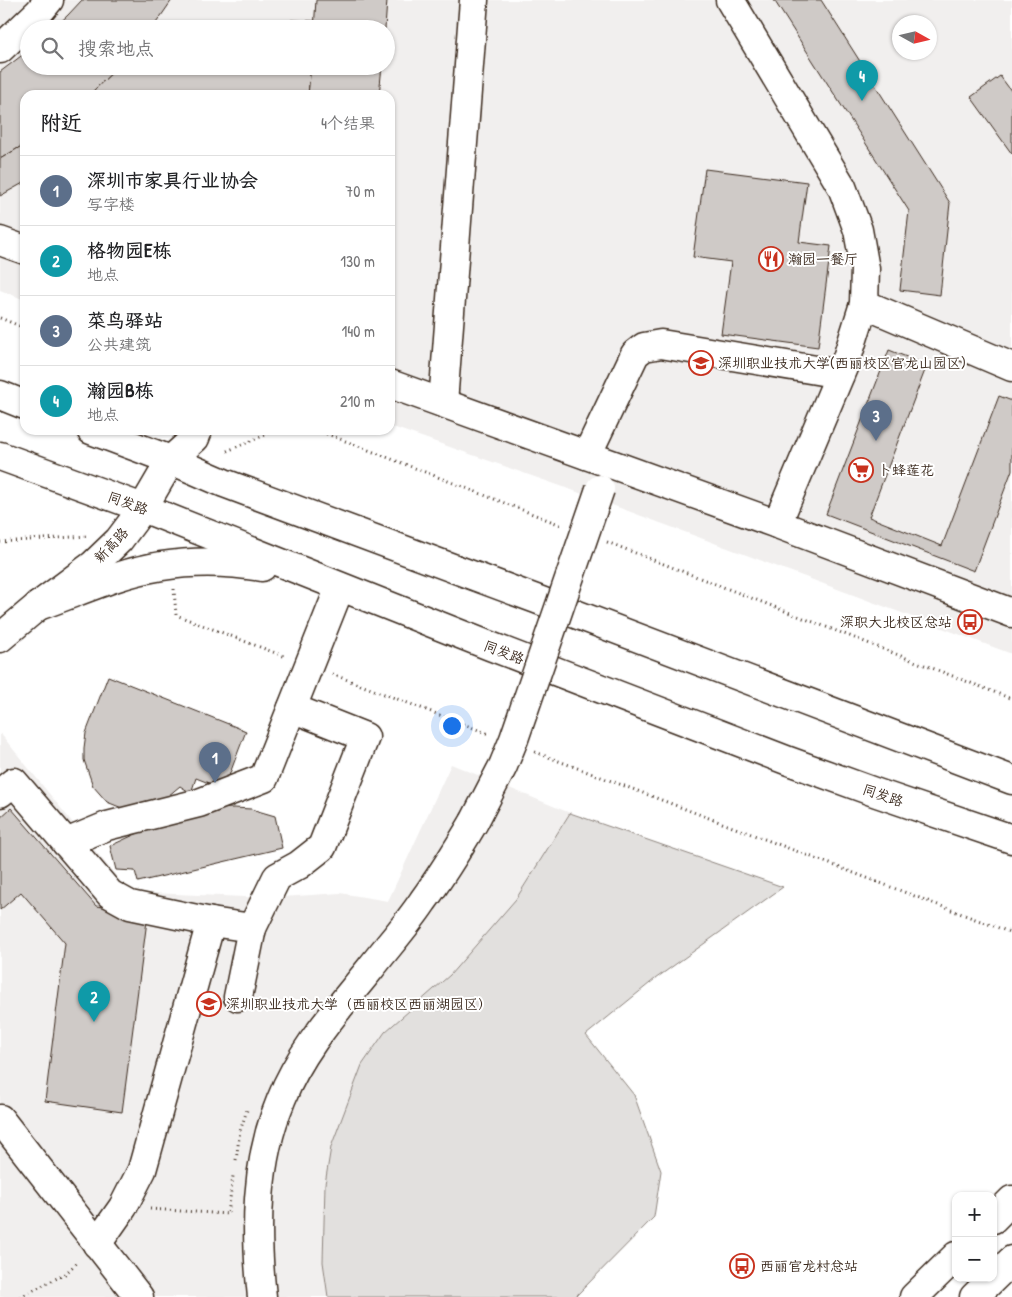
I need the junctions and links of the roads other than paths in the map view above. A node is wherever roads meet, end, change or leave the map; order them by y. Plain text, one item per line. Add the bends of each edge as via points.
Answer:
1 (49, 0) edge
2 (474, 0) edge
3 (730, 0) edge
4 (31, 20) edge
5 (20, 30) edge
6 (0, 49) edge
7 (0, 241) edge
8 (20, 248) edge
9 (864, 304) junction
10 (1012, 367) edge
11 (840, 374) junction
12 (395, 386) edge
13 (0, 395) edge
14 (20, 403) edge
15 (443, 403) junction
16 (104, 435) edge
17 (196, 435) edge
18 (0, 456) edge
19 (598, 459) junction
20 (171, 460) junction
21 (143, 508) junction
22 (777, 524) junction
23 (328, 583) junction
24 (38, 606) junction
25 (1010, 606) edge
26 (0, 638) edge
27 (292, 708) junction
28 (1012, 780) edge
29 (0, 793) edge
30 (1012, 839) edge
31 (66, 843) junction
32 (211, 922) junction
33 (252, 928) junction
34 (238, 998) dead end
35 (0, 1119) edge
36 (1012, 1200) edge
37 (997, 1215) edge
38 (97, 1244) junction
39 (952, 1260) edge
40 (1012, 1260) edge
41 (139, 1297) edge
42 (262, 1297) edge
43 (914, 1297) edge
44 (974, 1297) edge

1 - 4 main road
2 - 15 main road
3 - 9 main road via 842,187 858,230 864,269
5 - 6 main road
7 - 8 main road
9 - 10 main road
9 - 11 main road
11 - 19 main road via 662,344 644,348 635,354
11 - 22 main road
12 - 15 main road
13 - 14 main road
15 - 19 main road
16 - 20 main road
17 - 20 main road, 新高路
18 - 21 main road, 同发路
19 - 22 main road
19 - 42 main road, bridge via 600,489 503,766 447,866 422,903 313,1041 281,1099 271,1127 258,1211
20 - 21 main road, 新高路
20 - 28 main road via 224,483
21 - 23 main road, 同发路
21 - 24 main road, 新高路 via 118,540 92,565
22 - 25 main road
23 - 24 main road via 251,565 189,563 118,577
23 - 27 main road
23 - 30 main road, 同发路 via 786,760
24 - 26 main road, 新高路
27 - 31 main road via 264,778 199,803 107,826
27 - 33 main road via 365,737 322,847 277,877
29 - 31 main road via 14,782
31 - 32 main road via 110,894 130,905
32 - 33 main road
32 - 38 main road via 142,1170 123,1207
33 - 34 main road
35 - 38 main road
36 - 37 main road
38 - 41 main road
39 - 43 main road
40 - 44 main road

